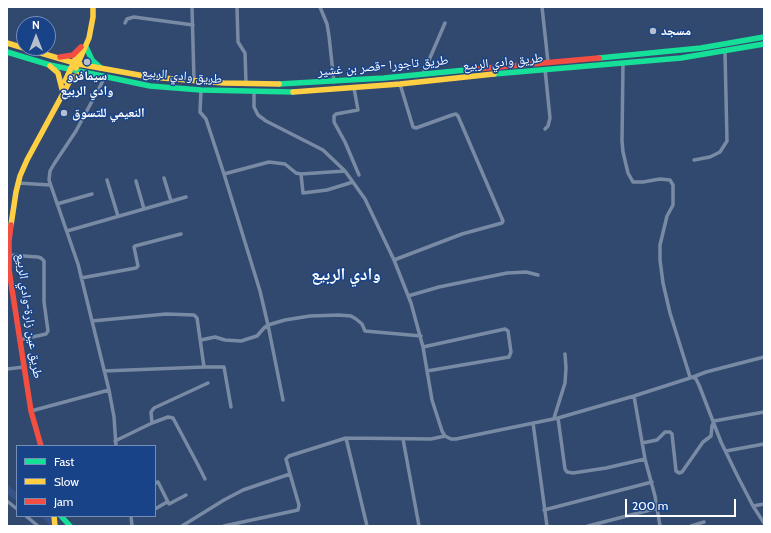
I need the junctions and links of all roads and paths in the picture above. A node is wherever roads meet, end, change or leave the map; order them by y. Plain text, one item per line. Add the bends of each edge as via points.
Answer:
1 (93, 7) edge
2 (192, 7) edge
3 (237, 7) edge
4 (320, 7) edge
5 (542, 7) edge
6 (125, 23) dead end
7 (445, 23) dead end
8 (193, 25) junction
9 (764, 37) edge
10 (7, 43) edge
11 (764, 44) edge
12 (84, 47) junction
13 (7, 52) edge
14 (725, 52) junction
15 (57, 58) junction
16 (548, 62) junction
17 (623, 62) junction
18 (76, 63) junction
19 (50, 66) junction
20 (103, 69) junction
21 (545, 69) junction
22 (73, 71) junction
23 (89, 74) junction
24 (423, 74) junction
25 (105, 78) junction
26 (70, 81) junction
27 (194, 81) junction
28 (334, 82) junction
29 (246, 84) junction
30 (400, 84) junction
31 (354, 88) junction
32 (62, 89) junction
33 (201, 90) junction
34 (254, 92) junction
35 (58, 101) junction
36 (546, 129) dead end
37 (694, 160) dead end
38 (345, 171) junction
39 (224, 174) junction
40 (301, 174) junction
41 (359, 175) dead end
42 (164, 178) dead end
43 (107, 180) dead end
44 (136, 182) dead end
45 (353, 182) junction
46 (18, 183) junction
47 (50, 185) junction
48 (92, 194) dead end
49 (186, 197) dead end
50 (171, 201) junction
51 (57, 204) junction
52 (144, 209) junction
53 (118, 216) junction
54 (9, 225) edge
55 (66, 231) junction
56 (181, 234) dead end
57 (8, 255) junction
58 (394, 260) junction
59 (538, 275) dead end
60 (81, 278) junction
61 (408, 296) junction
62 (92, 321) junction
63 (268, 325) junction
64 (421, 336) junction
65 (20, 340) junction
66 (200, 340) junction
67 (423, 346) junction
68 (565, 354) dead end
69 (764, 357) edge
70 (24, 367) junction
71 (204, 367) junction
72 (7, 369) edge
73 (104, 371) junction
74 (428, 371) junction
75 (691, 377) junction
76 (208, 383) dead end
77 (109, 390) junction
78 (634, 396) junction
79 (283, 400) dead end
80 (230, 407) dead end
81 (32, 411) junction
82 (764, 412) edge
83 (556, 418) junction
84 (714, 421) junction
85 (152, 423) junction
86 (532, 423) junction
87 (445, 436) junction
88 (346, 438) junction
89 (403, 439) junction
90 (115, 441) junction
91 (642, 443) junction
92 (764, 444) edge
93 (40, 445) edge
94 (116, 445) edge
95 (726, 451) junction
96 (645, 459) junction
97 (290, 474) junction
98 (205, 479) dead end
99 (652, 482) junction
100 (156, 483) edge
101 (186, 495) dead end
102 (7, 501) edge
103 (167, 502) junction
104 (764, 504) edge
105 (753, 506) junction
106 (16, 508) edge
107 (156, 508) edge
108 (658, 508) junction
109 (544, 510) junction
110 (27, 517) edge
111 (62, 517) edge
112 (54, 518) edge
113 (704, 522) dead end
114 (764, 523) edge
115 (38, 526) edge
116 (55, 526) edge
117 (70, 526) edge
118 (182, 526) edge
119 (224, 526) edge
120 (367, 526) edge
121 (419, 526) edge
122 (547, 526) edge
123 (588, 526) edge
124 (660, 526) edge
125 (691, 526) edge

1 - 12 main road via 90,33
2 - 8 street
3 - 29 street via 238,42 245,53
4 - 28 street via 330,36
5 - 16 street
6 - 8 street via 127,19 134,17
7 - 24 street
8 - 27 street
9 - 16 main road, طريق تاجورا -قصر بن غشير via 723,45
10 - 15 main road, طريق تاجورا -قصر بن غشير
11 - 14 main road, طريق وادي الربيع
12 - 15 main road via 73,55
12 - 18 main road
12 - 20 main road via 92,60
13 - 19 main road, طريق وادي الربيع
14 - 17 main road, طريق وادي الربيع
14 - 37 street via 727,141 720,152
15 - 18 main road, طريق تاجورا -قصر بن غشير
16 - 24 main road, طريق تاجورا -قصر بن غشير
17 - 21 main road, طريق وادي الربيع
17 - 75 street via 622,141 628,173 633,182 670,180 673,185 673,205 667,216 660,245 661,272 670,313
18 - 20 main road, طريق تاجورا -قصر بن غشير
18 - 22 main road
19 - 22 main road, طريق وادي الربيع
19 - 32 main road via 58,74
20 - 27 main road, طريق تاجورا -قصر بن غشير
21 - 30 main road, طريق وادي الربيع
21 - 36 street via 550,118
22 - 23 main road, طريق وادي الربيع
22 - 26 main road
22 - 32 main road
23 - 25 main road, طريق وادي الربيع
23 - 26 main road via 78,75
24 - 28 main road, طريق تاجورا -قصر بن غشير
25 - 33 main road, طريق وادي الربيع
25 - 47 street via 76,131 50,171
26 - 35 main road
27 - 29 main road, طريق تاجورا -قصر بن غشير
28 - 29 main road, طريق تاجورا -قصر بن غشير
30 - 31 main road, طريق وادي الربيع
30 - 58 street via 412,127 416,128 456,114 458,116 503,221
31 - 34 main road, طريق وادي الربيع
31 - 41 street via 358,110 336,114 334,122
32 - 35 main road
33 - 34 main road, طريق وادي الربيع
33 - 39 street via 200,112 206,119
34 - 38 street via 255,109 261,118 323,150
35 - 46 main road, طريق عين زارة-وادي الربيع
38 - 40 street
38 - 45 street
39 - 40 street via 269,162 285,164
39 - 63 street
40 - 45 street via 304,194
42 - 50 street
43 - 53 street
44 - 52 street
45 - 58 street via 372,210
46 - 47 street
46 - 54 main road, طريق عين زارة-وادي الربيع
47 - 51 street
48 - 51 street
49 - 50 street
50 - 52 street
51 - 55 street
52 - 53 street
53 - 55 street
54 - 57 main road, طريق عين زارة-وادي الربيع
55 - 60 street
56 - 60 street via 135,246 138,266 136,268
57 - 65 main road, طريق عين زارة-وادي الربيع
57 - 65 street via 38,257 44,261 44,302 48,332
58 - 61 street
59 - 61 street via 526,272 507,273
60 - 62 street
61 - 64 street
62 - 66 street via 166,314 194,315 197,318
62 - 73 street
63 - 64 street via 296,318 345,315 356,319 366,331
63 - 66 street via 257,336 247,340 225,340 215,337
63 - 79 street
64 - 67 street
65 - 70 main road, طريق عين زارة-وادي الربيع
66 - 71 street
67 - 74 street
67 - 74 street via 505,329 508,331 512,352 509,357
68 - 83 street via 565,383
69 - 75 street
70 - 72 street
70 - 81 main road, طريق عين زارة-وادي الربيع
71 - 73 street
71 - 80 street via 224,367
73 - 77 street
74 - 87 street via 433,404
75 - 78 street
75 - 84 street via 696,379
76 - 85 street via 154,408 151,412
77 - 81 street
77 - 90 street
78 - 83 street
78 - 91 street
81 - 93 main road, طريق عين زارة-وادي الربيع
82 - 84 street
83 - 86 street
83 - 96 street via 567,472 606,468
84 - 91 street via 711,436 703,442 679,473 676,471 670,432 666,432 657,440
84 - 95 street
85 - 90 street
85 - 98 street via 170,416 173,418
86 - 87 street via 456,439
86 - 109 street
87 - 89 street
88 - 89 street
88 - 97 street via 287,457
88 - 120 street
89 - 121 street
90 - 94 street
91 - 96 street
92 - 95 street
95 - 105 street
96 - 99 street
97 - 118 street via 243,490
97 - 119 street via 299,505 298,510
99 - 108 street
99 - 109 street
100 - 103 street via 158,482
101 - 103 street via 169,504
102 - 106 street
103 - 107 street
104 - 105 street
105 - 114 street
108 - 123 street
108 - 124 street
109 - 122 street
110 - 115 street
111 - 117 main road
112 - 116 main road
113 - 125 street

